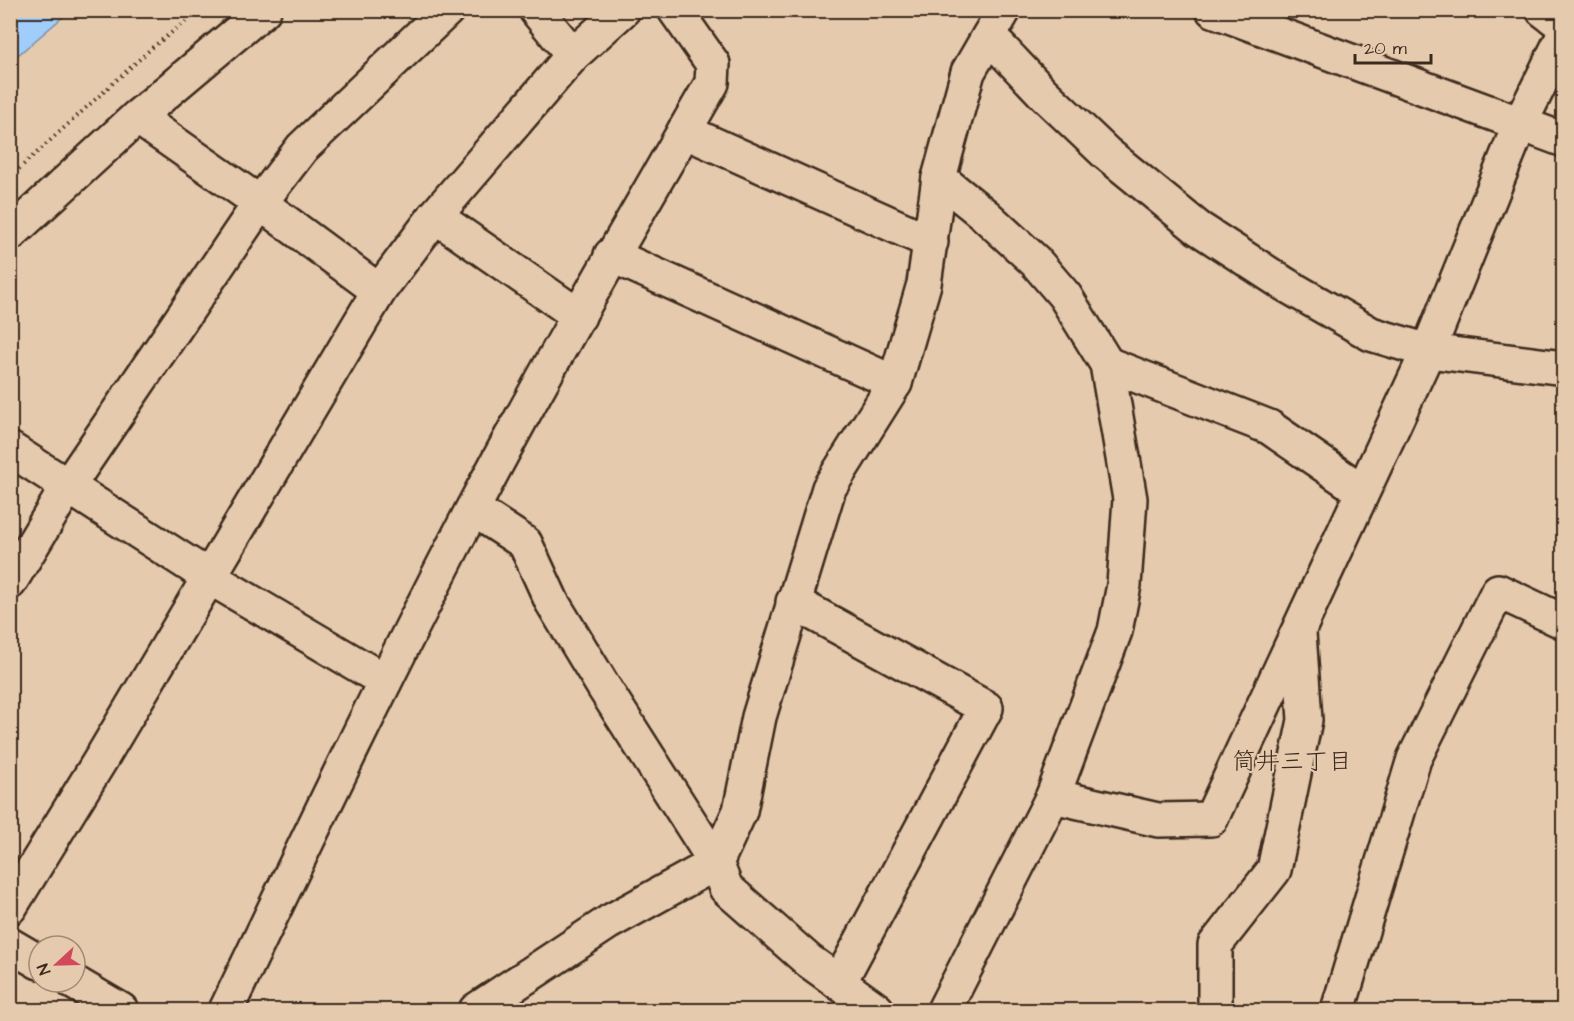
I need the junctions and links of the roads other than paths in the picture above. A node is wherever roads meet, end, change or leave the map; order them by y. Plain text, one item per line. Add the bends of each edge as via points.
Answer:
1 (264, 10) edge
2 (447, 10) edge
3 (536, 10) edge
4 (623, 10) edge
5 (675, 10) edge
6 (1213, 10) edge
7 (1543, 10) edge
8 (997, 23) edge
9 (1563, 26) edge
10 (1563, 35) edge
11 (573, 55) junction
12 (137, 117) junction
13 (1520, 124) junction
14 (684, 131) junction
15 (1563, 140) edge
16 (939, 178) junction
17 (260, 203) junction
18 (435, 216) junction
19 (10, 234) edge
20 (931, 242) junction
21 (611, 255) junction
22 (379, 291) junction
23 (579, 316) junction
24 (1428, 351) junction
25 (1107, 364) junction
26 (1563, 369) edge
27 (895, 383) junction
28 (10, 450) edge
29 (68, 486) junction
30 (1362, 491) junction
31 (473, 509) junction
32 (209, 577) junction
33 (10, 582) edge
34 (793, 602) junction
35 (1563, 622) edge
36 (1299, 628) junction
37 (385, 681) junction
38 (1053, 796) junction
39 (716, 863) junction
40 (10, 907) edge
41 (10, 945) edge
42 (27, 955) edge
43 (839, 983) junction
44 (87, 990) edge
45 (121, 1011) edge
46 (225, 1011) edge
47 (476, 1011) edge
48 (877, 1011) edge
49 (944, 1011) edge
50 (1215, 1011) edge
51 (1338, 1011) edge

1 - 12 street
2 - 17 street via 302,147
3 - 11 street
4 - 11 street
5 - 14 street via 713,64 711,83
6 - 13 street
7 - 9 street
8 - 16 street via 968,72
8 - 24 street via 1044,94 1106,153 1198,228 1371,334
10 - 13 street
11 - 18 street
12 - 17 street
12 - 19 street
13 - 15 street
13 - 24 street
14 - 20 street
14 - 21 street
16 - 20 street
16 - 25 street via 1035,261 1065,296
17 - 22 street
17 - 29 street
18 - 22 street
18 - 23 street
20 - 27 street via 924,284
21 - 23 street
21 - 27 street
22 - 32 street
23 - 31 street
24 - 26 street
24 - 30 street
25 - 30 street via 1269,426
25 - 38 street via 1130,499 1124,585 1115,631
27 - 34 street via 829,488
28 - 29 street
29 - 32 street
29 - 33 street
30 - 36 street
31 - 37 street
31 - 39 street via 525,543 552,602
32 - 37 street
32 - 40 street
34 - 39 street via 759,717 740,811
34 - 43 street via 986,708
35 - 51 street via 1498,591 1413,759
36 - 38 street via 1211,819 1158,820
36 - 50 street via 1305,720 1274,870 1215,945
37 - 46 street
38 - 49 street
39 - 43 street via 726,888
39 - 47 street via 609,922
41 - 42 street
43 - 48 street
44 - 45 street

